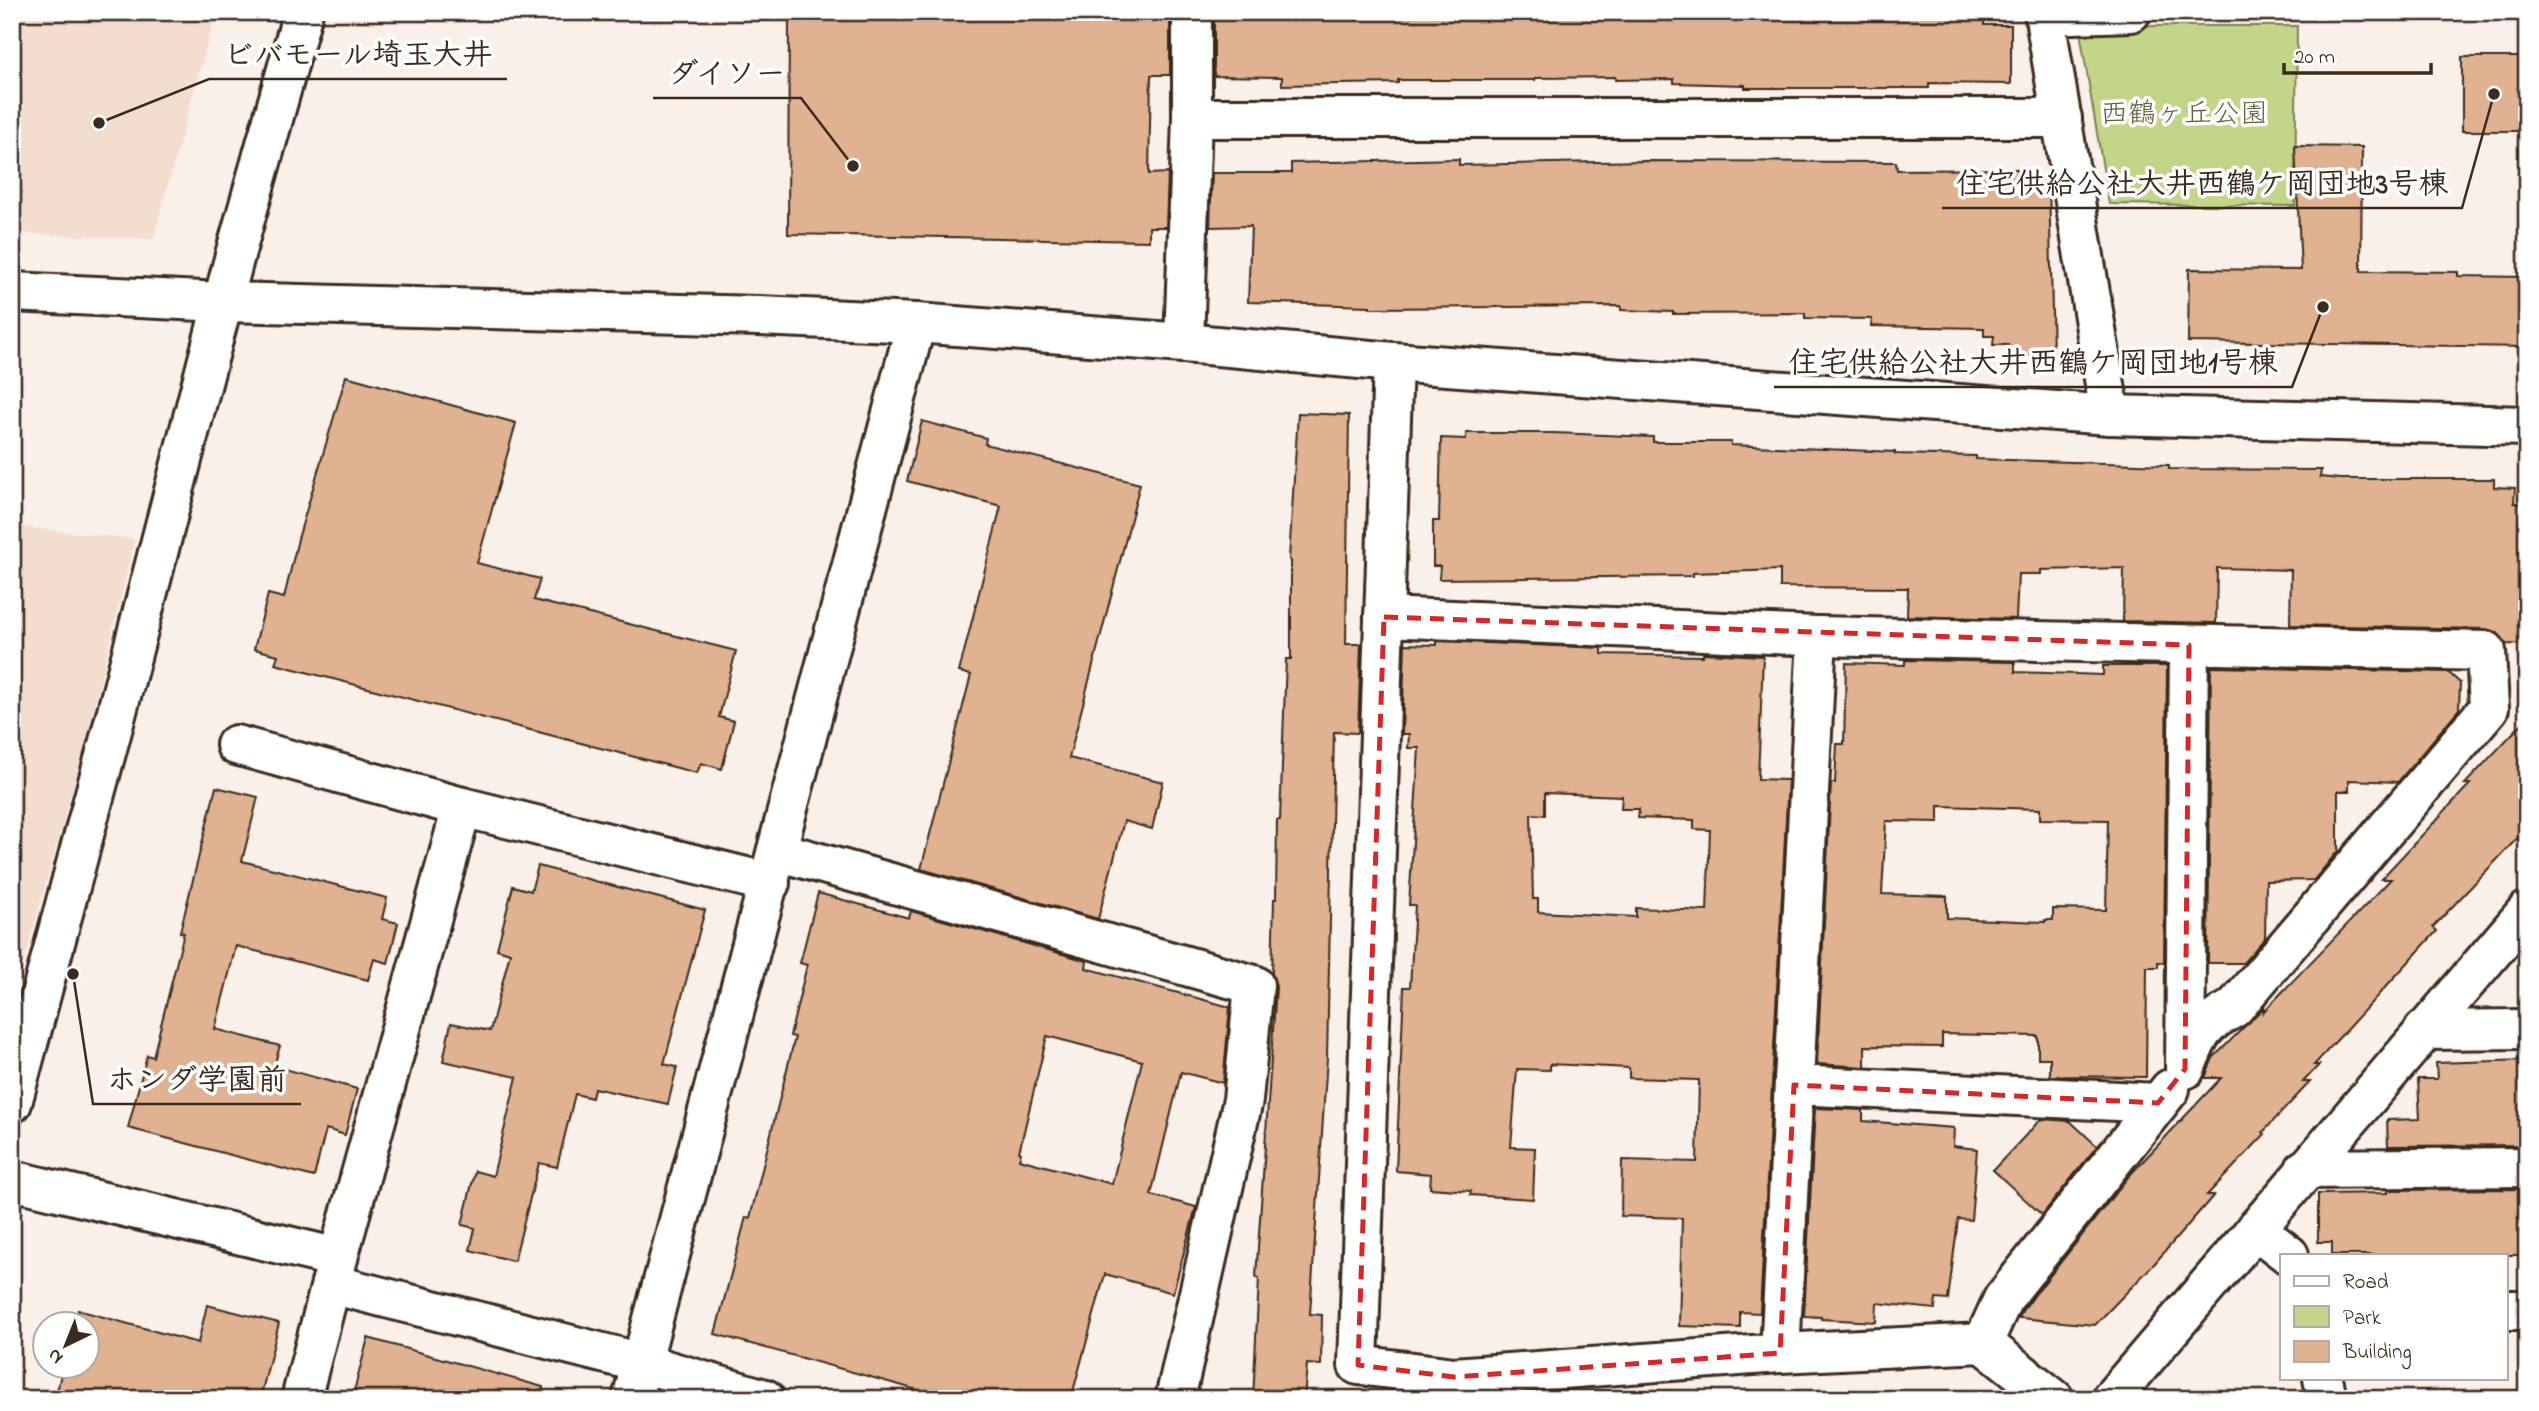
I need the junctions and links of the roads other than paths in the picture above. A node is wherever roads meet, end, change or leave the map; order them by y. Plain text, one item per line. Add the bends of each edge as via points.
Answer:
1 (303, 12) edge
2 (1192, 12) edge
3 (2131, 12) edge
4 (2045, 14) edge
5 (1192, 118) junction
6 (2062, 118) junction
7 (12, 292) edge
8 (223, 302) junction
9 (916, 323) junction
10 (1184, 343) junction
11 (1393, 362) junction
12 (2110, 415) junction
13 (2527, 426) edge
14 (1384, 617) junction
15 (1816, 636) junction
16 (2189, 645) junction
17 (236, 745) dead end
18 (462, 807) junction
19 (774, 867) junction
20 (2527, 911) edge
21 (2527, 1029) edge
22 (2424, 1030) junction
23 (2185, 1069) junction
24 (1794, 1085) junction
25 (12, 1103) edge
26 (2158, 1103) junction
27 (2527, 1167) edge
28 (2305, 1169) junction
29 (12, 1180) edge
30 (2255, 1229) junction
31 (2288, 1254) edge
32 (334, 1271) junction
33 (2508, 1310) edge
34 (2527, 1310) edge
35 (1983, 1343) junction
36 (1780, 1353) junction
37 (2323, 1380) edge
38 (637, 1381) edge
39 (301, 1399) edge
40 (765, 1399) edge
41 (1175, 1399) edge
42 (2054, 1399) edge
43 (2110, 1399) edge
44 (2328, 1399) edge

1 - 8 street
2 - 5 street
3 - 4 street
4 - 6 street
5 - 6 street
5 - 10 street
6 - 12 street
7 - 8 street
8 - 9 street
8 - 25 street
9 - 10 street
9 - 19 street
10 - 11 street
11 - 12 street
11 - 14 street
12 - 13 street
14 - 15 street
14 - 36 street via 1358,1365 1454,1377
15 - 16 street
15 - 24 street
16 - 23 street
16 - 23 street via 2486,651 2489,708 2234,1008 2212,1019 2197,1037
17 - 18 street
18 - 19 street
18 - 32 street
19 - 38 street
19 - 41 street via 1254,985 1243,1100
20 - 22 street
21 - 22 street
22 - 28 street
23 - 26 street
24 - 26 street
24 - 36 street
26 - 35 street via 2003,1299
27 - 28 street
28 - 30 street
29 - 32 street
30 - 31 street
30 - 43 street
32 - 38 street
32 - 39 street
33 - 34 street
35 - 36 street
35 - 42 street
37 - 44 street
38 - 40 street

